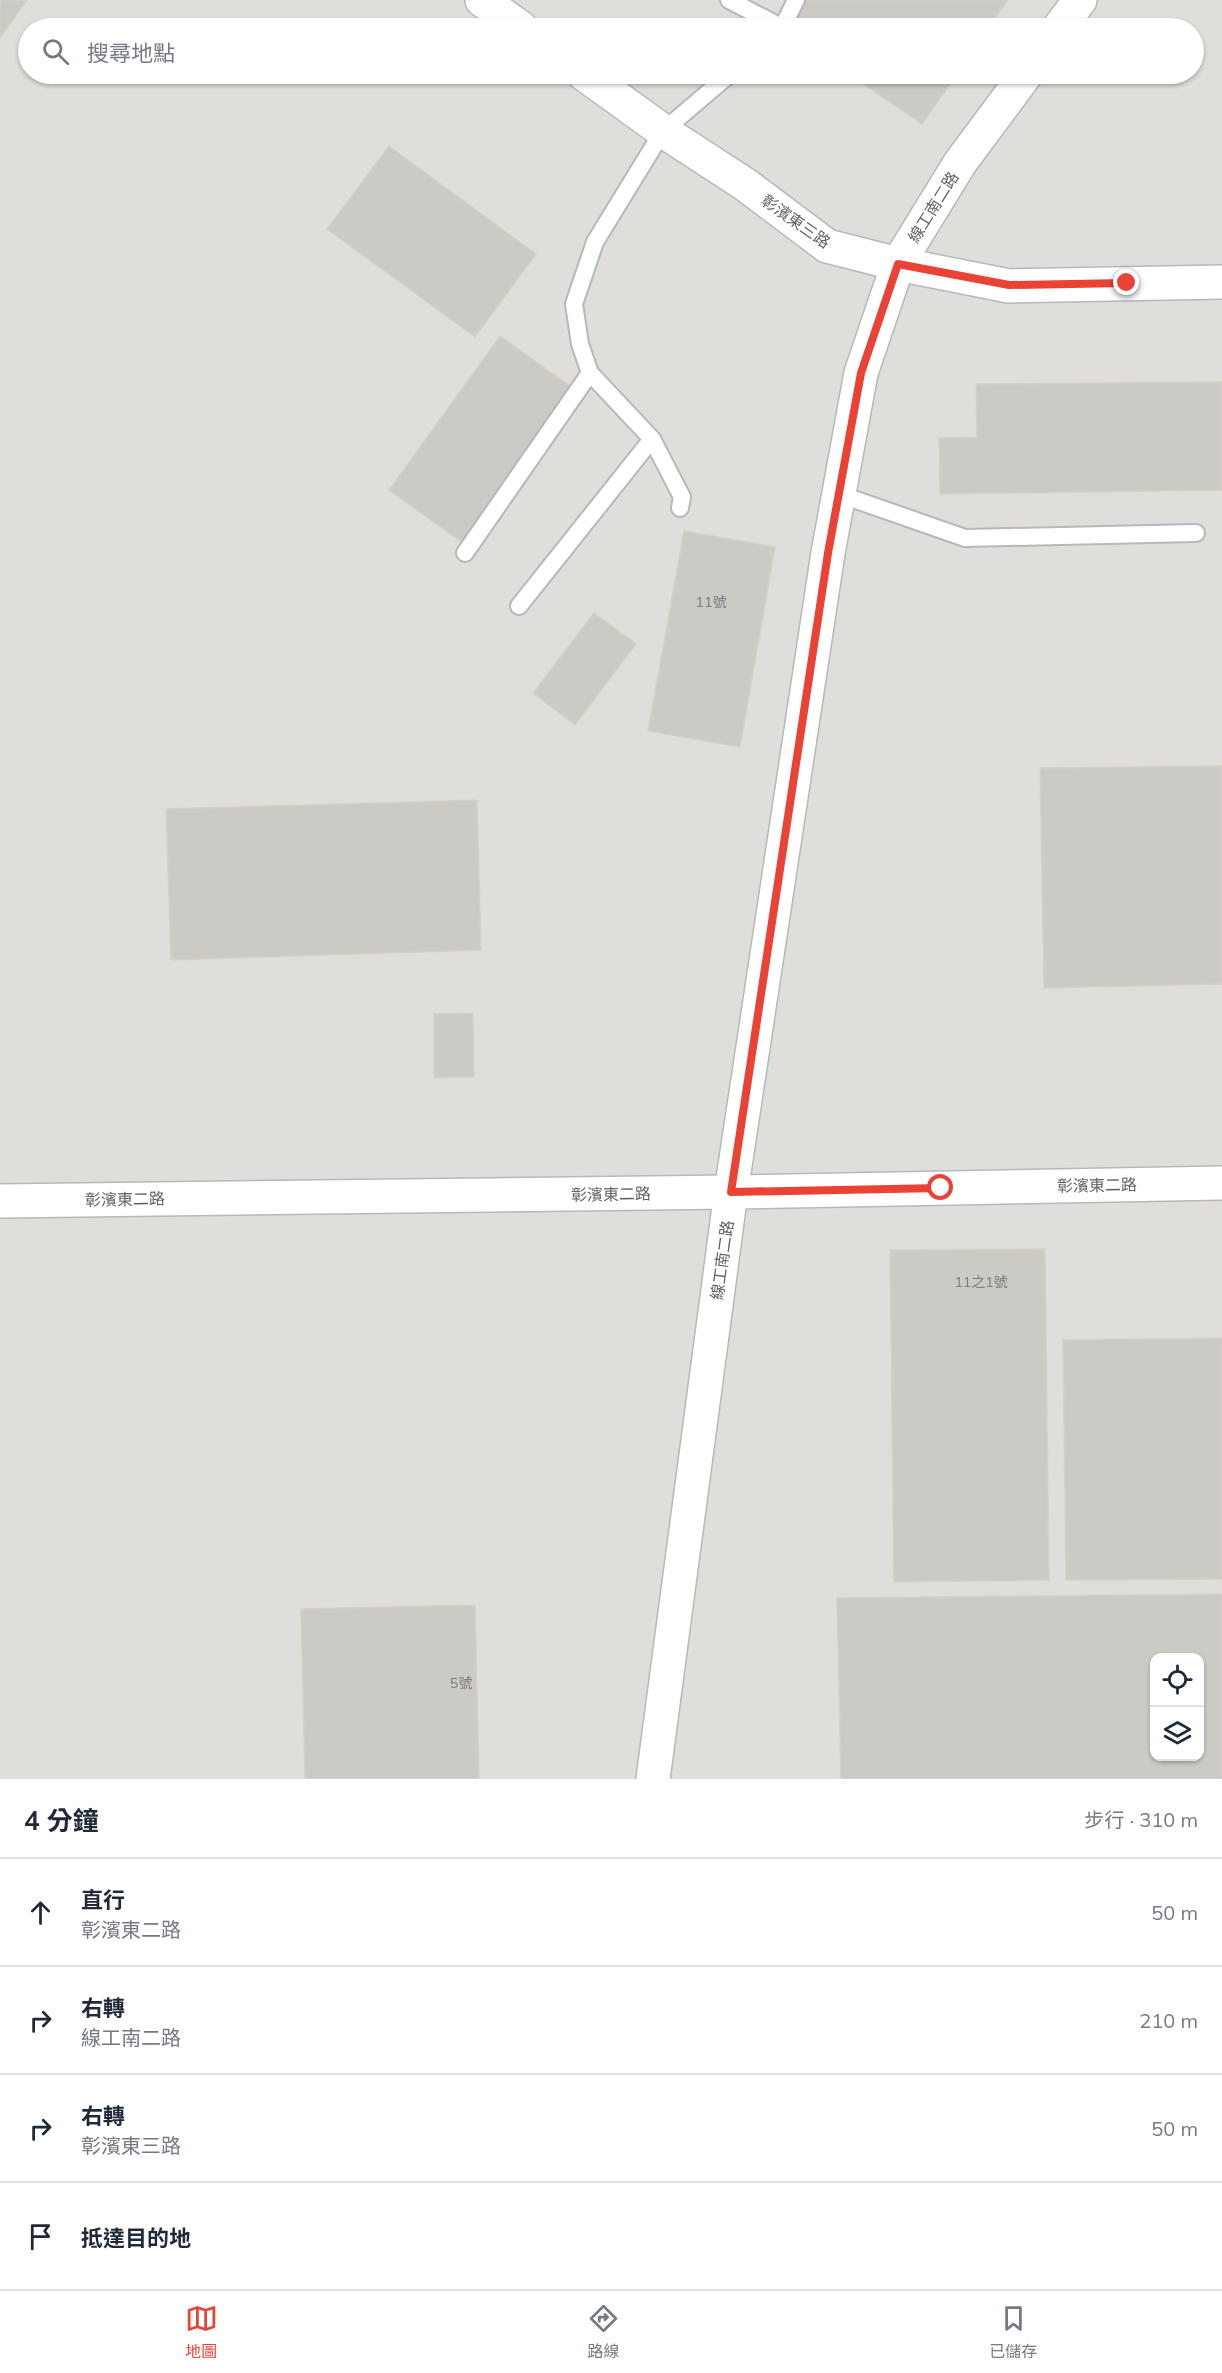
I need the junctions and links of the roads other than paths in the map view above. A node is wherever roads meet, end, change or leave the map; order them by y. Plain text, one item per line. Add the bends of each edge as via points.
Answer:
1 (482, 0) edge
2 (729, 0) edge
3 (796, 0) edge
4 (1080, 0) edge
5 (508, 18) edge
6 (763, 18) edge
7 (787, 18) edge
8 (1066, 18) edge
9 (598, 84) edge
10 (718, 84) edge
11 (1019, 84) edge
12 (663, 131) junction
13 (898, 264) junction
14 (1222, 282) edge
15 (590, 373) junction
16 (652, 439) junction
17 (839, 494) junction
18 (680, 508) dead end
19 (1196, 533) dead end
20 (465, 553) dead end
21 (519, 606) dead end
22 (1222, 1183) edge
23 (731, 1192) junction
24 (0, 1201) edge
25 (653, 1779) edge

1 - 5 street
2 - 6 lane
3 - 7 lane
4 - 8 street
9 - 12 street, 彰濱東三路
10 - 12 lane
11 - 13 street, 線工南二路 via 960,163
12 - 13 street, 彰濱東三路 via 746,185 827,246
12 - 15 lane via 595,242 574,304 580,344
13 - 14 street, 彰濱東三路 via 1009,285
13 - 17 street, 線工南二路 via 861,373
15 - 16 lane
15 - 20 lane
16 - 18 lane via 682,497
16 - 21 lane
17 - 19 lane via 965,538
17 - 23 street, 線工南二路
22 - 23 street, 彰濱東二路
23 - 24 street, 彰濱東二路
23 - 25 street, 線工南二路

